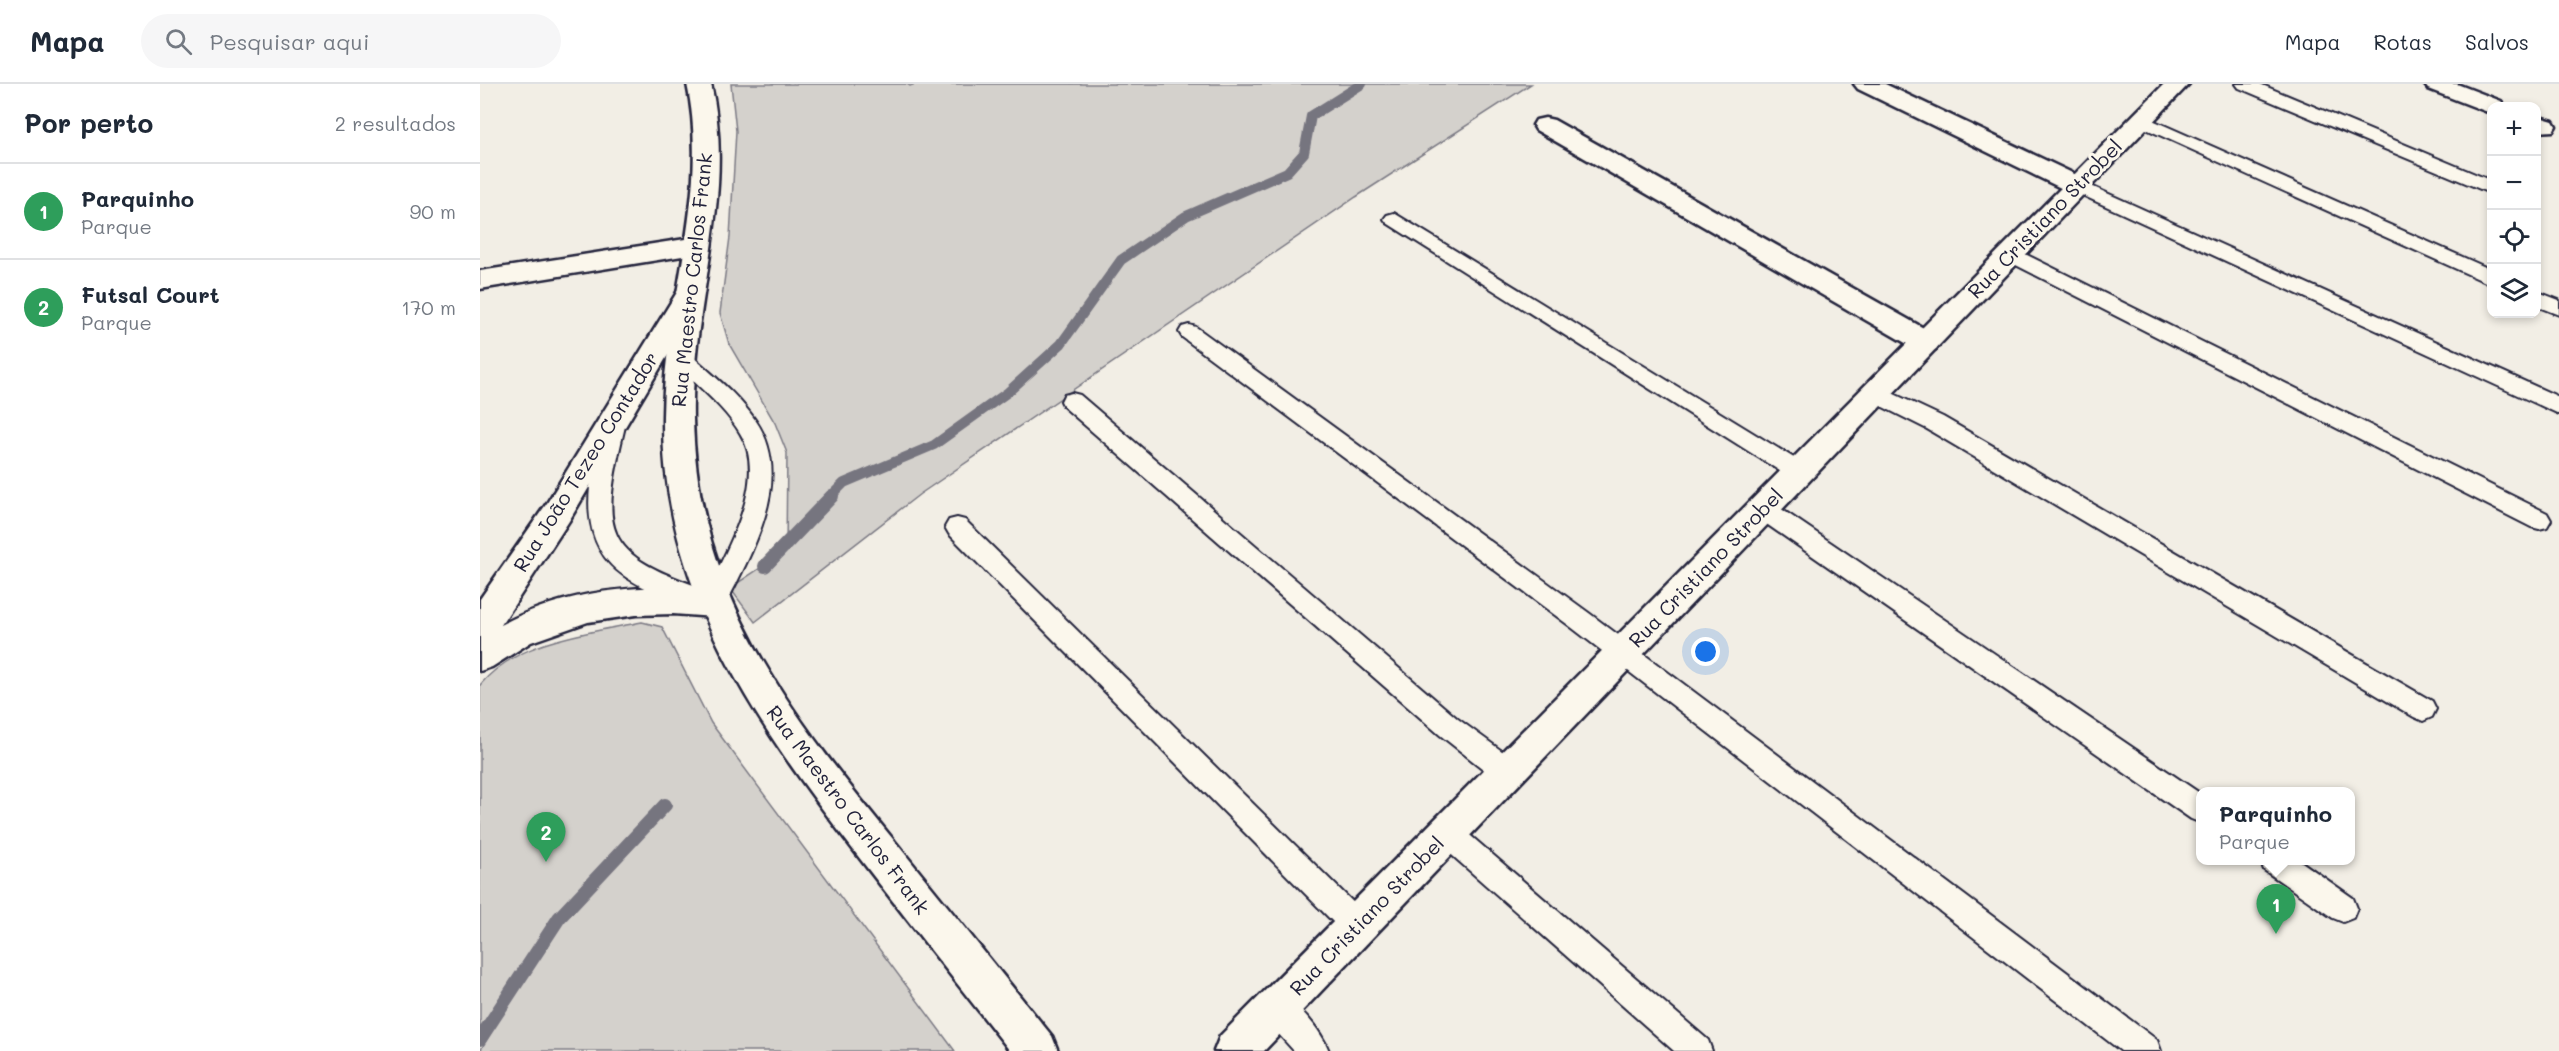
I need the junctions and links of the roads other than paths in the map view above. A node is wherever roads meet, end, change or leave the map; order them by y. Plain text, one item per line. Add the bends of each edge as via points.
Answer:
1 (699, 84) edge
2 (1866, 84) edge
3 (2177, 84) edge
4 (2245, 84) edge
5 (2436, 84) edge
6 (2487, 104) edge
7 (2141, 120) junction
8 (1545, 125) dead end
9 (2078, 186) junction
10 (2487, 186) edge
11 (1394, 219) dead end
12 (698, 246) junction
13 (2011, 254) junction
14 (2487, 276) edge
15 (480, 280) edge
16 (689, 296) junction
17 (2541, 300) edge
18 (2559, 308) edge
19 (1189, 332) dead end
20 (1926, 342) junction
21 (681, 357) junction
22 (1875, 393) junction
23 (1072, 401) dead end
24 (2559, 406) edge
25 (616, 416) junction
26 (1799, 472) junction
27 (1763, 509) junction
28 (2539, 520) dead end
29 (957, 527) dead end
30 (714, 603) junction
31 (480, 627) edge
32 (1623, 652) junction
33 (480, 656) edge
34 (2422, 709) dead end
35 (1507, 771) junction
36 (2196, 807) edge
37 (1447, 833) junction
38 (2280, 865) edge
39 (2343, 908) dead end
40 (1357, 926) junction
41 (1276, 1008) junction
42 (1037, 1051) edge
43 (1235, 1051) edge
44 (1314, 1051) edge
45 (1697, 1051) edge
46 (2146, 1051) edge

1 - 12 main road, Rua Maestro Carlos Frank via 707,154
2 - 9 main road
3 - 7 main road, Rua Cristiano Strobel
4 - 10 lane
5 - 6 main road
7 - 9 main road, Rua Cristiano Strobel
7 - 14 lane
8 - 20 main road
9 - 13 main road, Rua Cristiano Strobel
9 - 24 lane
11 - 26 lane
12 - 15 main road
12 - 16 main road, Rua Maestro Carlos Frank
13 - 20 main road, Rua Cristiano Strobel
13 - 28 lane
16 - 21 main road, Rua Maestro Carlos Frank
16 - 25 main road, Rua João Tezeo Contador
17 - 18 lane
19 - 32 lane
20 - 22 main road, Rua Cristiano Strobel
21 - 30 main road, Rua Maestro Carlos Frank via 678,434 686,509
21 - 30 lane via 752,434 760,461 755,510
22 - 26 main road, Rua Cristiano Strobel
22 - 34 lane via 1935,423
23 - 35 lane via 1449,727
25 - 30 lane via 599,502 602,528 611,549 627,567 649,579
25 - 31 main road, Rua João Tezeo Contador
26 - 27 main road, Rua Cristiano Strobel
27 - 32 main road, Rua Cristiano Strobel
27 - 36 lane
29 - 40 lane
30 - 33 main road via 623,602 573,613 523,630
30 - 42 main road, Rua Maestro Carlos Frank via 747,670 791,740
32 - 35 main road, Rua Cristiano Strobel
32 - 46 lane
35 - 37 main road, Rua Cristiano Strobel
37 - 40 main road, Rua Cristiano Strobel
37 - 45 lane
38 - 39 lane
40 - 41 main road, Rua Cristiano Strobel
41 - 43 main road, Rua Cristiano Strobel
41 - 44 lane

